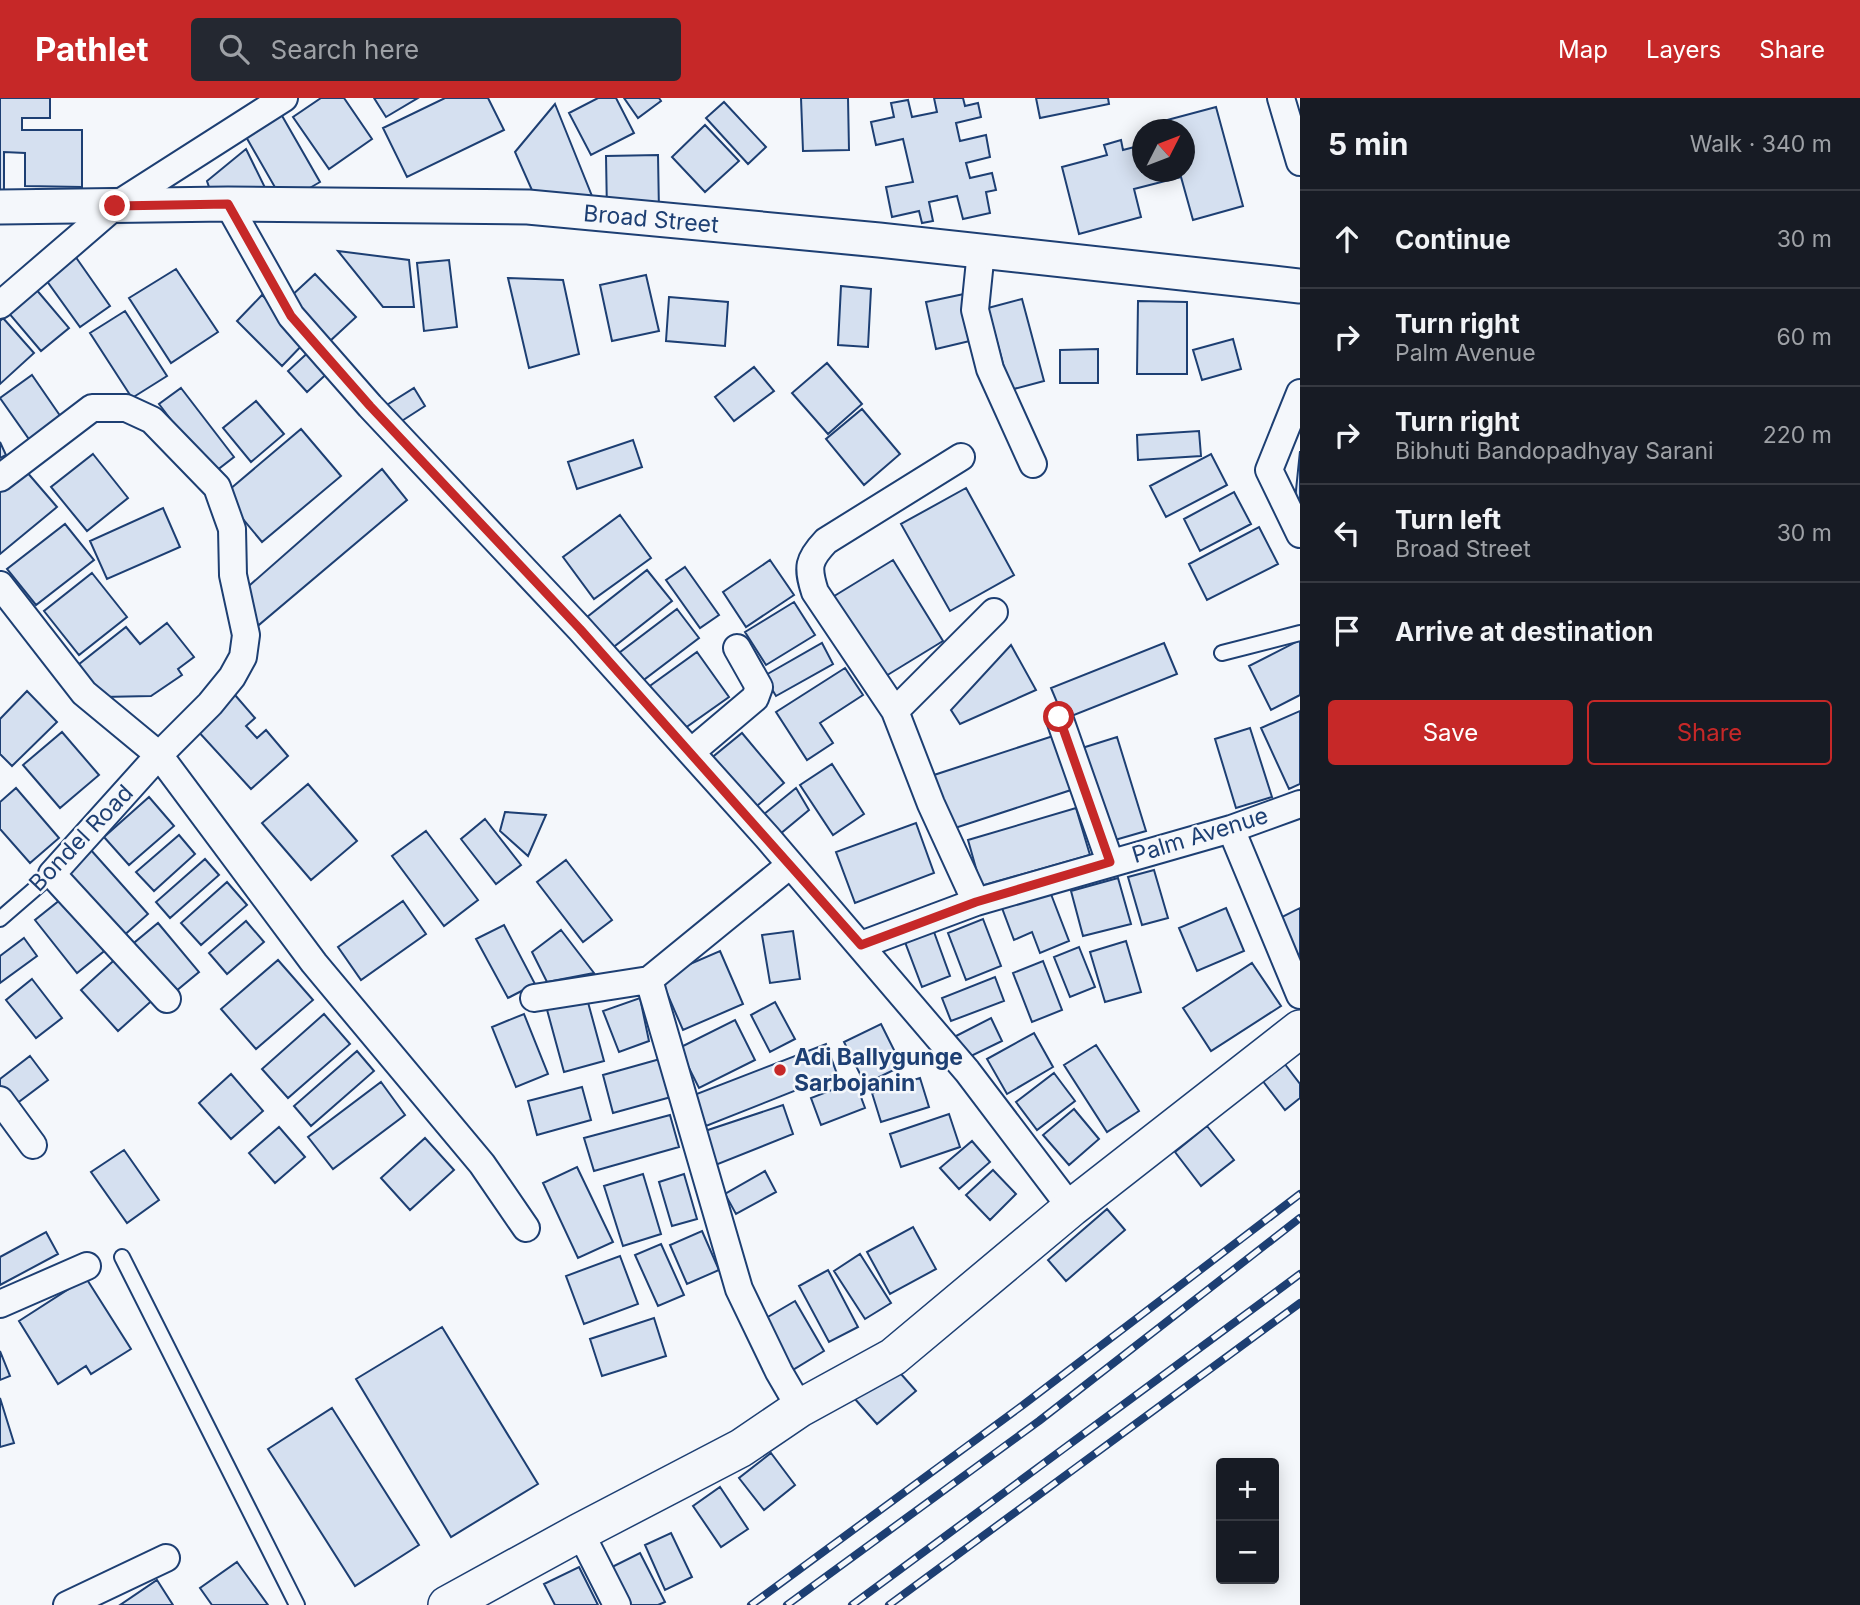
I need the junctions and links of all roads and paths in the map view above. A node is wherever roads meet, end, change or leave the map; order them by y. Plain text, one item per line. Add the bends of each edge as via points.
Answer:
1 (284, 98) edge
2 (1281, 98) edge
3 (1294, 120) edge
4 (1300, 162) edge
5 (228, 204) junction
6 (115, 206) junction
7 (0, 207) edge
8 (981, 251) junction
9 (1300, 286) edge
10 (0, 305) edge
11 (1300, 393) edge
12 (961, 457) dead end
13 (1033, 464) dead end
14 (0, 478) edge
15 (1300, 534) edge
16 (0, 585) edge
17 (994, 612) dead end
18 (1300, 633) edge
19 (737, 648) dead end
20 (1222, 653) dead end
21 (895, 711) junction
22 (1059, 717) dead end
23 (691, 752) junction
24 (159, 755) junction
25 (1300, 804) edge
26 (1231, 829) junction
27 (1110, 862) junction
28 (790, 865) junction
29 (52, 874) junction
30 (976, 902) junction
31 (0, 919) edge
32 (861, 945) junction
33 (649, 980) junction
34 (1300, 995) edge
35 (534, 998) dead end
36 (167, 999) dead end
37 (1300, 1029) edge
38 (0, 1100) edge
39 (33, 1145) dead end
40 (1071, 1208) junction
41 (526, 1228) dead end
42 (122, 1257) dead end
43 (87, 1266) dead end
44 (0, 1304) edge
45 (800, 1408) junction
46 (580, 1532) junction
47 (166, 1558) dead end
48 (67, 1605) edge
49 (297, 1605) edge
50 (447, 1605) edge
51 (617, 1605) edge

1 - 6 street
2 - 3 street
3 - 4 street
5 - 6 street, Broad Street
5 - 8 street, Broad Street via 528,207
5 - 23 street via 291,316
6 - 7 street, Broad Street
6 - 10 street
8 - 9 street, Broad Street
8 - 13 street via 975,310 990,369
11 - 15 street via 1269,470
12 - 21 street via 826,541 812,556 808,572 815,592
14 - 24 street, Bondel Road via 92,408 126,408 152,420 217,487 232,529 233,575 246,635 243,657 210,704
16 - 24 street via 84,692
17 - 21 street
18 - 20 lane
19 - 23 street via 759,687 755,698
21 - 30 street via 930,804
22 - 27 street
23 - 28 street
24 - 29 street, Bondel Road
24 - 41 street via 314,962 482,1164
25 - 26 street, Palm Avenue
26 - 27 street, Palm Avenue
26 - 34 street
27 - 30 street, Palm Avenue
28 - 32 street
28 - 33 street
29 - 31 lane, Bondel Road
29 - 36 street
30 - 32 street, Palm Avenue
32 - 40 street via 967,1072
33 - 35 street
33 - 45 street via 740,1289
37 - 40 main road
38 - 39 street
40 - 45 main road via 893,1357
42 - 49 lane
43 - 44 street
45 - 46 main road via 741,1448
46 - 50 main road
46 - 51 street
47 - 48 street

